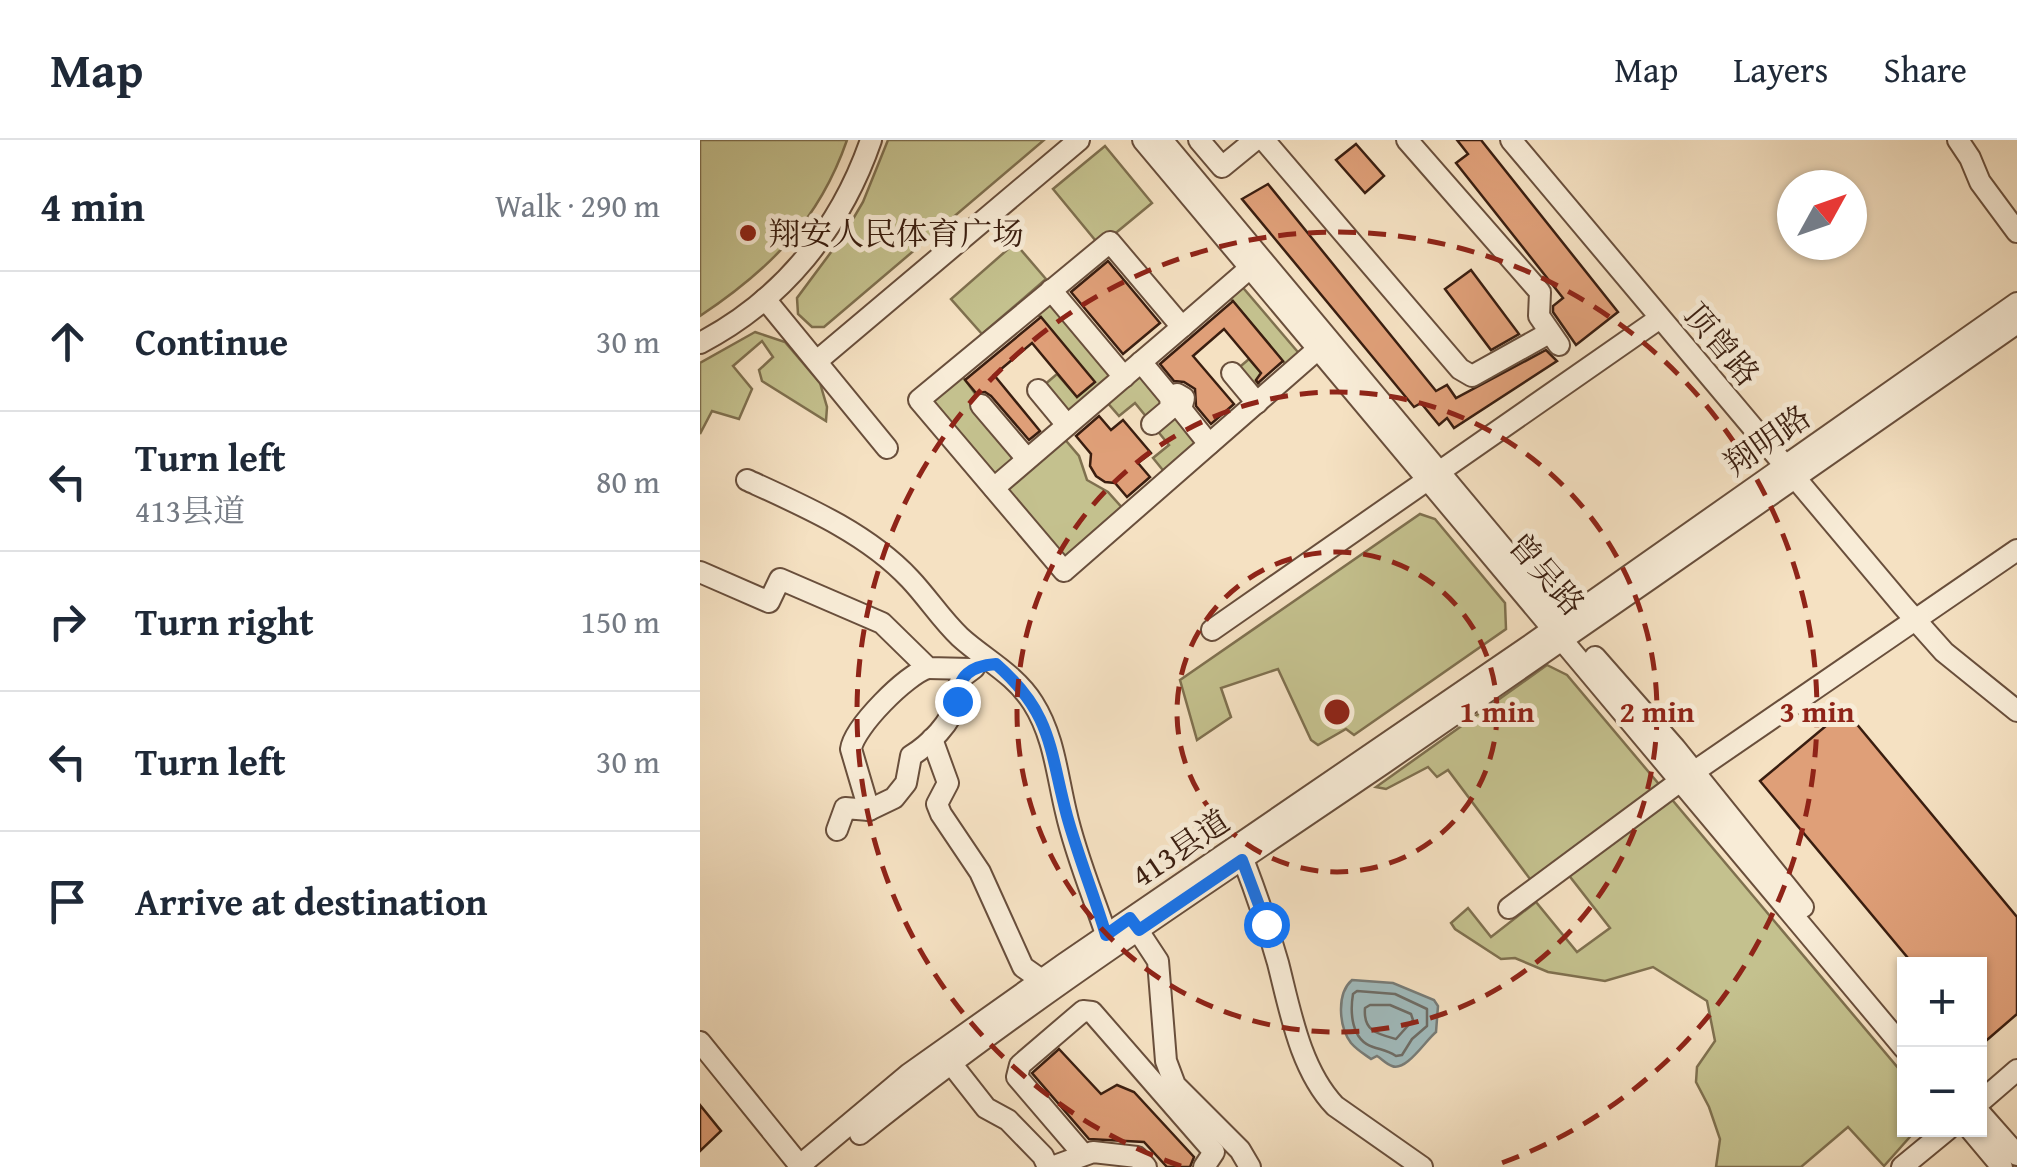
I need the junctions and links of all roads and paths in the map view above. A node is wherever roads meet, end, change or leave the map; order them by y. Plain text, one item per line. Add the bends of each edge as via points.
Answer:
1 (871, 140) edge
2 (1079, 140) edge
3 (1143, 140) edge
4 (1162, 140) edge
5 (1199, 140) edge
6 (1255, 140) edge
7 (1264, 140) edge
8 (1407, 140) edge
9 (1511, 140) edge
10 (1958, 140) edge
11 (2017, 232) edge
12 (1250, 268) junction
13 (1051, 290) junction
14 (765, 299) junction
15 (2017, 303) edge
16 (1660, 318) junction
17 (2017, 323) edge
18 (1182, 327) junction
19 (700, 343) edge
20 (1318, 348) junction
21 (817, 361) junction
22 (1141, 362) junction
23 (1232, 373) dead end
24 (1124, 376) junction
25 (1038, 390) dead end
26 (1257, 403) junction
27 (981, 404) dead end
28 (1174, 405) junction
29 (1152, 424) dead end
30 (1067, 425) junction
31 (1210, 444) junction
32 (887, 448) dead end
33 (1027, 459) junction
34 (1789, 471) junction
35 (1434, 476) junction
36 (748, 480) dead end
37 (994, 488) junction
38 (2017, 550) edge
39 (700, 572) edge
40 (1914, 618) junction
41 (1212, 630) dead end
42 (1564, 630) junction
43 (996, 664) junction
44 (928, 668) junction
45 (971, 669) junction
46 (2017, 712) edge
47 (932, 740) junction
48 (1687, 777) junction
49 (869, 810) junction
50 (838, 830) dead end
51 (1242, 860) junction
52 (1510, 908) dead end
53 (1134, 924) junction
54 (1109, 942) junction
55 (1049, 985) junction
56 (1897, 1019) edge
57 (700, 1042) edge
58 (1903, 1047) edge
59 (946, 1058) junction
60 (2017, 1070) edge
61 (1987, 1096) edge
62 (1987, 1120) edge
63 (1938, 1137) edge
64 (1978, 1137) edge
65 (1083, 1154) junction
66 (2017, 1154) edge
67 (800, 1167) edge
68 (820, 1167) edge
69 (1050, 1167) edge
70 (1146, 1167) edge
71 (1204, 1167) edge
72 (1250, 1167) edge
73 (1422, 1167) edge
74 (1902, 1167) edge
75 (2002, 1167) edge

1 - 14 street via 832,225
2 - 21 street
3 - 12 street, 曾吴路
4 - 35 street, 曾吴路
5 - 6 street via 1222,167
7 - 8 street via 1460,369 1472,376 1554,339 1540,316 1540,292
9 - 16 street, 顶曾路
10 - 11 street
12 - 18 street
12 - 20 street, 曾吴路
13 - 18 street via 1110,242
13 - 24 street
13 - 37 street via 920,400
14 - 19 street
14 - 21 street
15 - 34 street, 翔明路
16 - 34 street, 顶曾路
16 - 35 street
17 - 34 street, 翔明路
18 - 22 street
20 - 26 street
20 - 35 street, 曾吴路
21 - 32 street
22 - 24 street
22 - 28 street
23 - 26 street
24 - 30 street
25 - 30 street
26 - 31 street
27 - 33 street
28 - 29 street
28 - 31 street
30 - 33 street
31 - 37 street via 1064,571
33 - 37 street
34 - 40 street, 顶曾路
34 - 42 street, 翔明路
35 - 41 street
35 - 42 street, 曾吴路
36 - 43 street via 876,549
38 - 40 street
39 - 44 street via 769,602 780,579 882,623
40 - 46 street, 顶曾路
40 - 48 street
42 - 48 street, 曾吴路
42 - 51 street, 413县道
42 - 53 street, 413县道
43 - 45 street
43 - 54 street via 1043,722
44 - 45 street
44 - 49 street via 910,676 853,739
45 - 47 street
47 - 49 street via 911,756 901,790
47 - 55 street via 948,783 937,804 941,814 980,872 1023,967
48 - 52 street
48 - 56 street, 曾吴路
48 - 58 street, 曾吴路
49 - 50 street via 845,808
51 - 53 street, 413县道
51 - 73 street via 1324,1094
53 - 54 street, 413县道
53 - 72 street via 1158,961 1166,1061 1175,1085
54 - 55 street, 413县道
55 - 59 street, 413县道
57 - 67 street
59 - 67 street, 413县道 via 909,1074
59 - 68 street, 413县道
59 - 69 street via 986,1108 1008,1120
60 - 61 street
62 - 66 street
63 - 74 street
64 - 75 street
65 - 69 street
65 - 70 street via 1137,1157
65 - 71 street via 1017,1077 1020,1064 1082,1012 1092,1012 1214,1152

